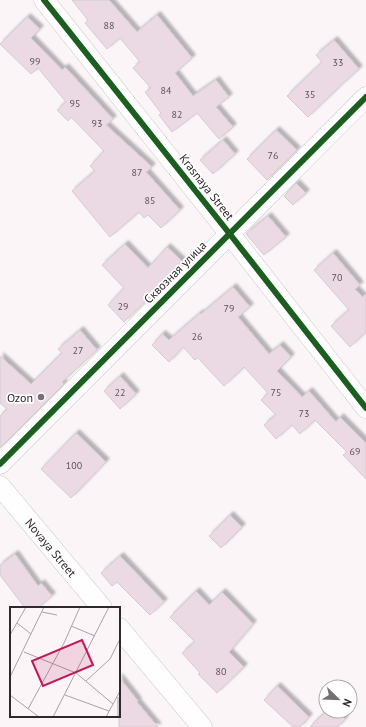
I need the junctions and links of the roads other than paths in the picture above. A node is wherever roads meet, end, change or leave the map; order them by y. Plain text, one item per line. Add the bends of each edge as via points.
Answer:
1 (44, 0) edge
2 (366, 97) edge
3 (229, 233) junction
4 (366, 408) edge
5 (0, 464) edge
6 (0, 486) edge
7 (101, 607) edge
8 (120, 629) edge
9 (202, 727) edge

1 - 3 street, Krasnaya Street
2 - 3 street, Сквозная улица
3 - 4 street, Krasnaya Street
3 - 5 street, Сквозная улица
6 - 7 street, Novaya Street
8 - 9 street

